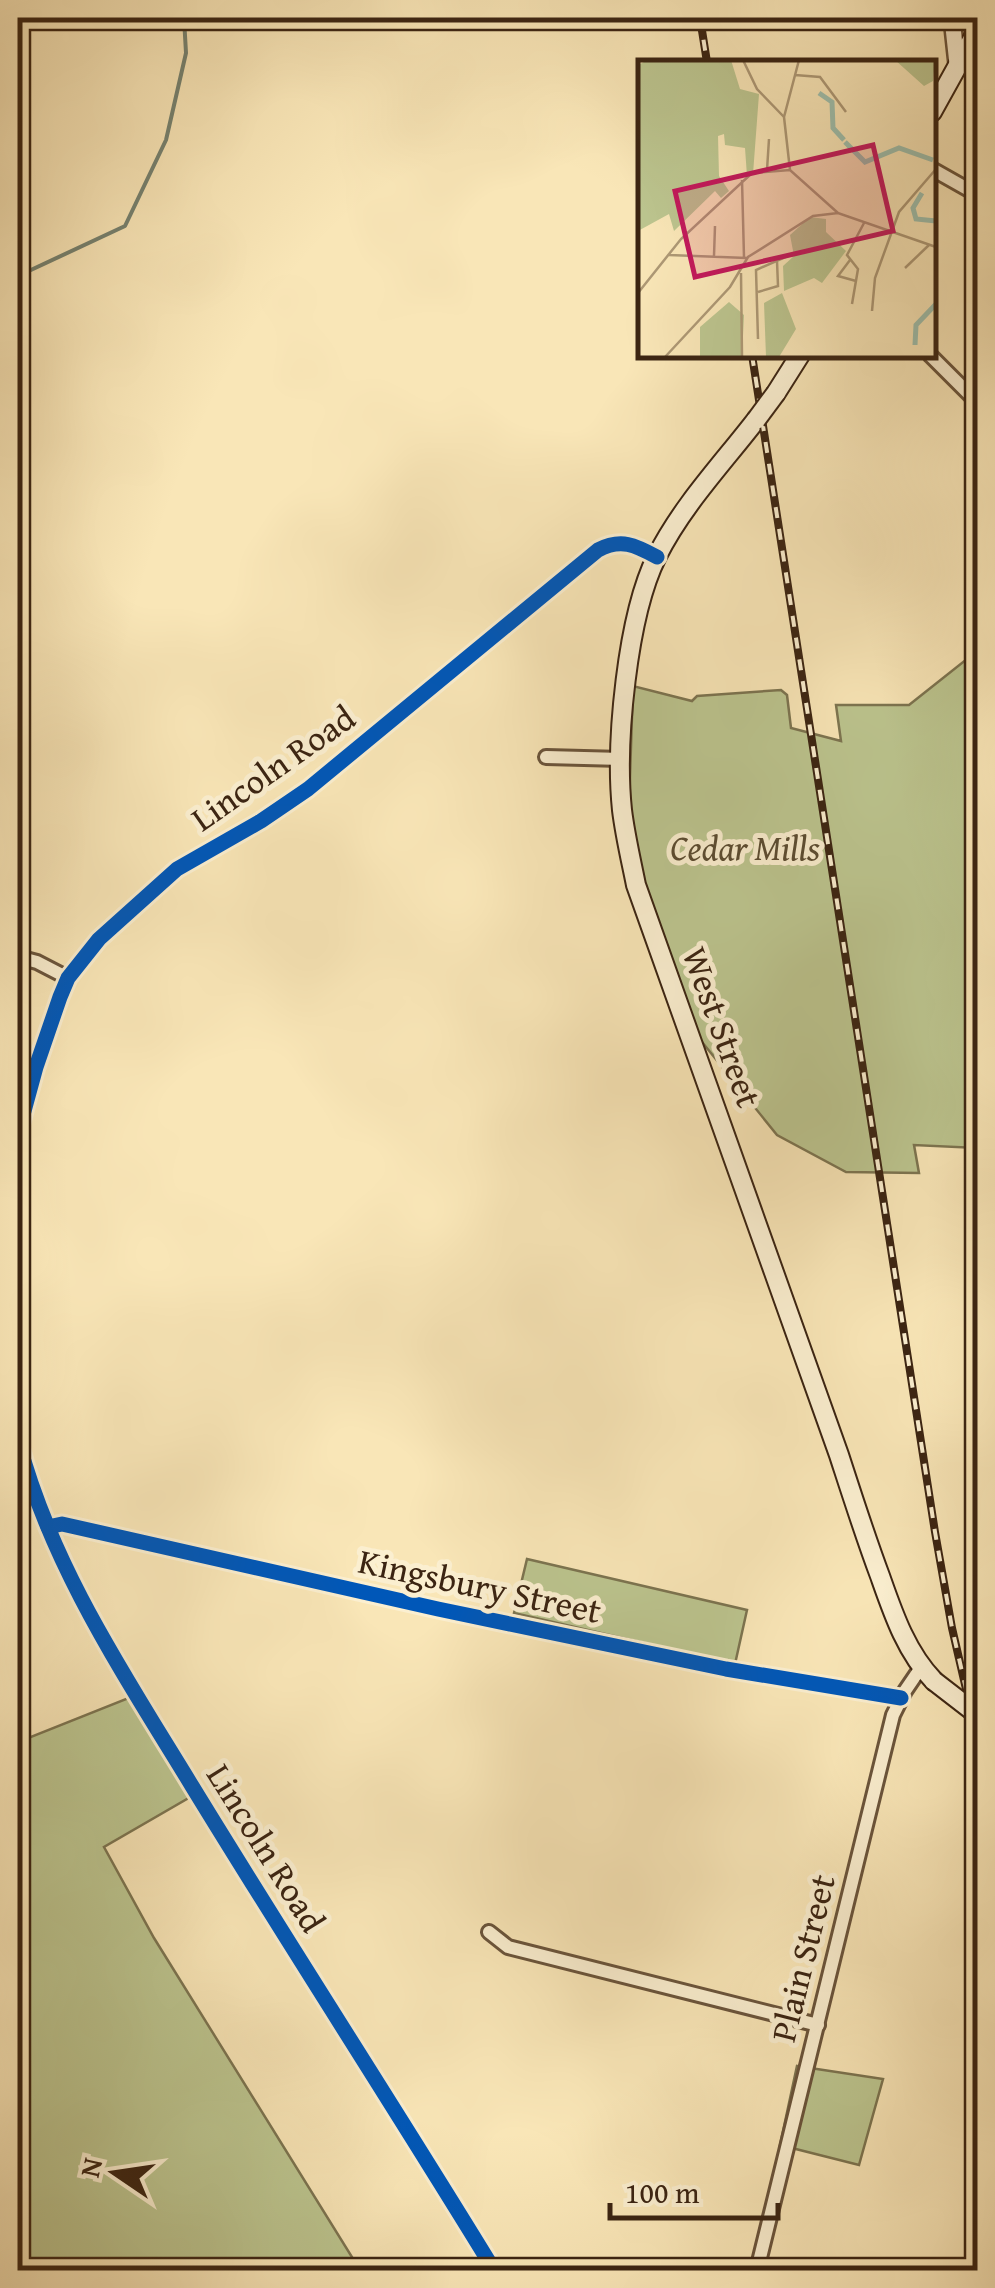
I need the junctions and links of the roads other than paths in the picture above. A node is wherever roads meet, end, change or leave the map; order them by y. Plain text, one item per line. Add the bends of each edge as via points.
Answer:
1 (952, 18) edge
2 (978, 29) edge
3 (956, 64) junction
4 (935, 106) edge
5 (935, 171) edge
6 (978, 195) edge
7 (798, 358) edge
8 (933, 358) edge
9 (978, 404) edge
10 (656, 556) junction
11 (546, 757) dead end
12 (622, 759) junction
13 (18, 956) edge
14 (68, 978) junction
15 (18, 1134) edge
16 (18, 1440) edge
17 (48, 1527) junction
18 (928, 1674) junction
19 (901, 1698) junction
20 (978, 1715) edge
21 (490, 1932) dead end
22 (818, 2025) junction
23 (494, 2270) edge
24 (758, 2270) edge

1 - 3 street
2 - 3 main road
3 - 4 main road
5 - 6 street
7 - 10 main road, West Street, bridge
8 - 9 street
10 - 12 main road, West Street via 637,615
10 - 14 street, Lincoln Road via 623,543 591,555 308,789 177,869 108,929
11 - 12 street
12 - 18 main road, West Street via 622,814 636,885 897,1624
13 - 14 street
14 - 15 street, Lincoln Road
16 - 17 street, Lincoln Road
17 - 19 street, Kingsbury Street via 62,1524 726,1669
17 - 23 street, Lincoln Road via 106,1646
18 - 19 street, Plain Street
18 - 20 main road, West Street, bridge
19 - 22 street, Plain Street
21 - 22 street via 508,1946
22 - 24 street, Plain Street

